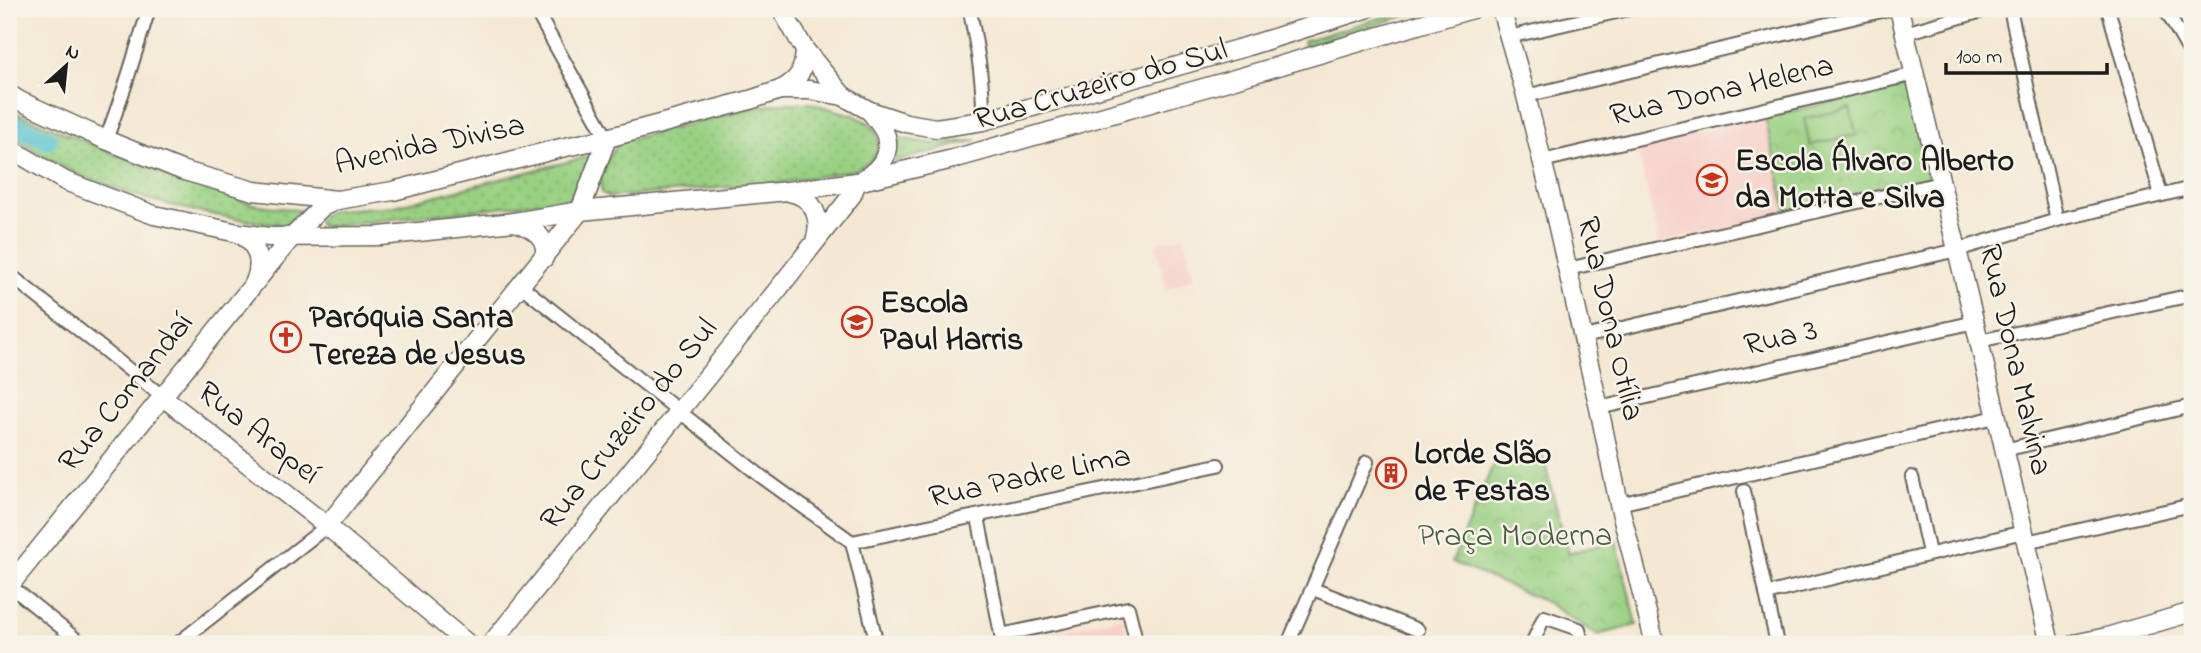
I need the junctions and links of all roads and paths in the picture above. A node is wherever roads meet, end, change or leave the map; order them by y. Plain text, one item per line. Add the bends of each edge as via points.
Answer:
1 (149, 9) edge
2 (535, 9) edge
3 (782, 9) edge
4 (1366, 9) edge
5 (1472, 9) edge
6 (1501, 9) edge
7 (1629, 9) edge
8 (1889, 9) edge
9 (1899, 9) edge
10 (1989, 9) edge
11 (2010, 9) edge
12 (2108, 9) edge
13 (2165, 9) edge
14 (970, 11) dead end
15 (1905, 33) junction
16 (1509, 37) junction
17 (805, 50) junction
18 (2192, 56) edge
19 (1915, 74) junction
20 (780, 90) junction
21 (9, 94) edge
22 (843, 96) junction
23 (1526, 96) junction
24 (870, 111) junction
25 (983, 121) junction
26 (607, 138) junction
27 (106, 140) junction
28 (9, 148) edge
29 (1542, 161) junction
30 (857, 182) junction
31 (1940, 183) junction
32 (2192, 188) edge
33 (787, 191) junction
34 (2161, 195) junction
35 (337, 200) junction
36 (580, 211) junction
37 (2057, 220) junction
38 (514, 222) junction
39 (238, 233) junction
40 (292, 238) junction
41 (815, 242) junction
42 (1957, 250) junction
43 (544, 258) junction
44 (1568, 269) junction
45 (9, 274) edge
46 (253, 285) junction
47 (520, 285) junction
48 (2192, 295) edge
49 (1975, 322) junction
50 (1584, 337) junction
51 (1979, 341) junction
52 (163, 397) junction
53 (2192, 406) edge
54 (1599, 408) junction
55 (679, 411) junction
56 (1996, 417) junction
57 (2004, 450) junction
58 (1367, 462) dead end
59 (1218, 464) dead end
60 (1912, 477) dead end
61 (1744, 491) dead end
62 (1619, 504) junction
63 (2192, 505) edge
64 (978, 517) junction
65 (327, 526) junction
66 (2025, 537) junction
67 (852, 542) junction
68 (1929, 553) junction
69 (9, 585) edge
70 (1313, 589) junction
71 (1766, 594) junction
72 (2192, 612) edge
73 (2192, 623) edge
74 (1418, 630) dead end
75 (2120, 634) junction
76 (1002, 640) edge
77 (82, 644) edge
78 (177, 644) edge
79 (468, 644) edge
80 (491, 644) edge
81 (877, 644) edge
82 (1137, 644) edge
83 (1288, 644) edge
84 (1532, 644) edge
85 (1582, 644) edge
86 (1655, 644) edge
87 (1777, 644) edge
88 (2050, 644) edge
89 (2074, 644) edge

1 - 27 street
2 - 26 street
3 - 17 street
4 - 25 street, Rua Cruzeiro do Sul
5 - 30 street, Rua Cruzeiro do Sul via 953,159
6 - 16 street, Rua Dona Otília
7 - 16 street
8 - 23 street
9 - 15 street, Rua Dona Malvina
10 - 15 street
11 - 37 street
12 - 34 street
13 - 18 street
14 - 25 street via 981,68
15 - 19 street, Rua Dona Malvina
16 - 23 street, Rua Dona Otília
17 - 20 street via 805,63 796,80
17 - 22 street
19 - 29 street, Rua Dona Helena
19 - 31 street, Rua Dona Malvina
20 - 22 street, Avenida Divisa
20 - 26 street, Avenida Divisa
21 - 27 street, Avenida Divisa
22 - 24 street, Avenida Divisa
23 - 29 street, Rua Dona Otília
24 - 25 street, Rua Cruzeiro do Sul via 936,128
24 - 30 street via 886,135 887,147 877,170
26 - 35 street, Avenida Divisa via 393,191
26 - 36 street
27 - 35 street, Avenida Divisa via 181,170 254,191
28 - 39 street via 62,186 155,215
29 - 44 street, Rua Dona Otília
30 - 33 street
30 - 41 street, Rua Cruzeiro do Sul
31 - 42 street, Rua Dona Malvina
31 - 44 street
32 - 34 street
33 - 36 street
33 - 41 street via 798,194 815,210 819,220
34 - 37 street
35 - 40 street, Rua Comandaí via 321,207
36 - 38 street
36 - 43 street
37 - 42 street
38 - 40 street via 380,236
38 - 43 street via 535,231 545,247
39 - 40 street
39 - 46 street via 256,249 258,274
40 - 46 street, Rua Comandaí
41 - 55 street, Rua Cruzeiro do Sul
42 - 49 street, Rua Dona Malvina
42 - 50 street
43 - 47 street
44 - 50 street, Rua Dona Otília
45 - 52 street, Rua Arapeí
46 - 52 street, Rua Comandaí
47 - 55 street
47 - 65 street
48 - 51 street
49 - 51 street, Rua Dona Malvina
49 - 54 street, Rua 3
50 - 54 street, Rua Dona Otília
51 - 56 street, Rua Dona Malvina
52 - 65 street, Rua Arapeí
52 - 69 street, Rua Comandaí
53 - 57 street
54 - 62 street, Rua Dona Otília
55 - 67 street
55 - 80 street, Rua Cruzeiro do Sul
56 - 57 street, Rua Dona Malvina
56 - 62 street
57 - 66 street, Rua Dona Malvina
58 - 70 street
59 - 64 street, Rua Padre Lima
60 - 68 street
61 - 71 street
62 - 86 street, Rua Dona Otília
63 - 66 street
64 - 67 street, Rua Padre Lima
64 - 76 street
65 - 78 street
65 - 79 street, Rua Arapeí
66 - 68 street
66 - 88 street, Rua Dona Malvina
67 - 81 street
68 - 71 street
69 - 77 street
70 - 74 street
70 - 83 street
71 - 87 street
72 - 75 street
73 - 75 street via 2136,636
75 - 89 street
76 - 82 street via 1128,608
84 - 85 street via 1544,617 1579,629

